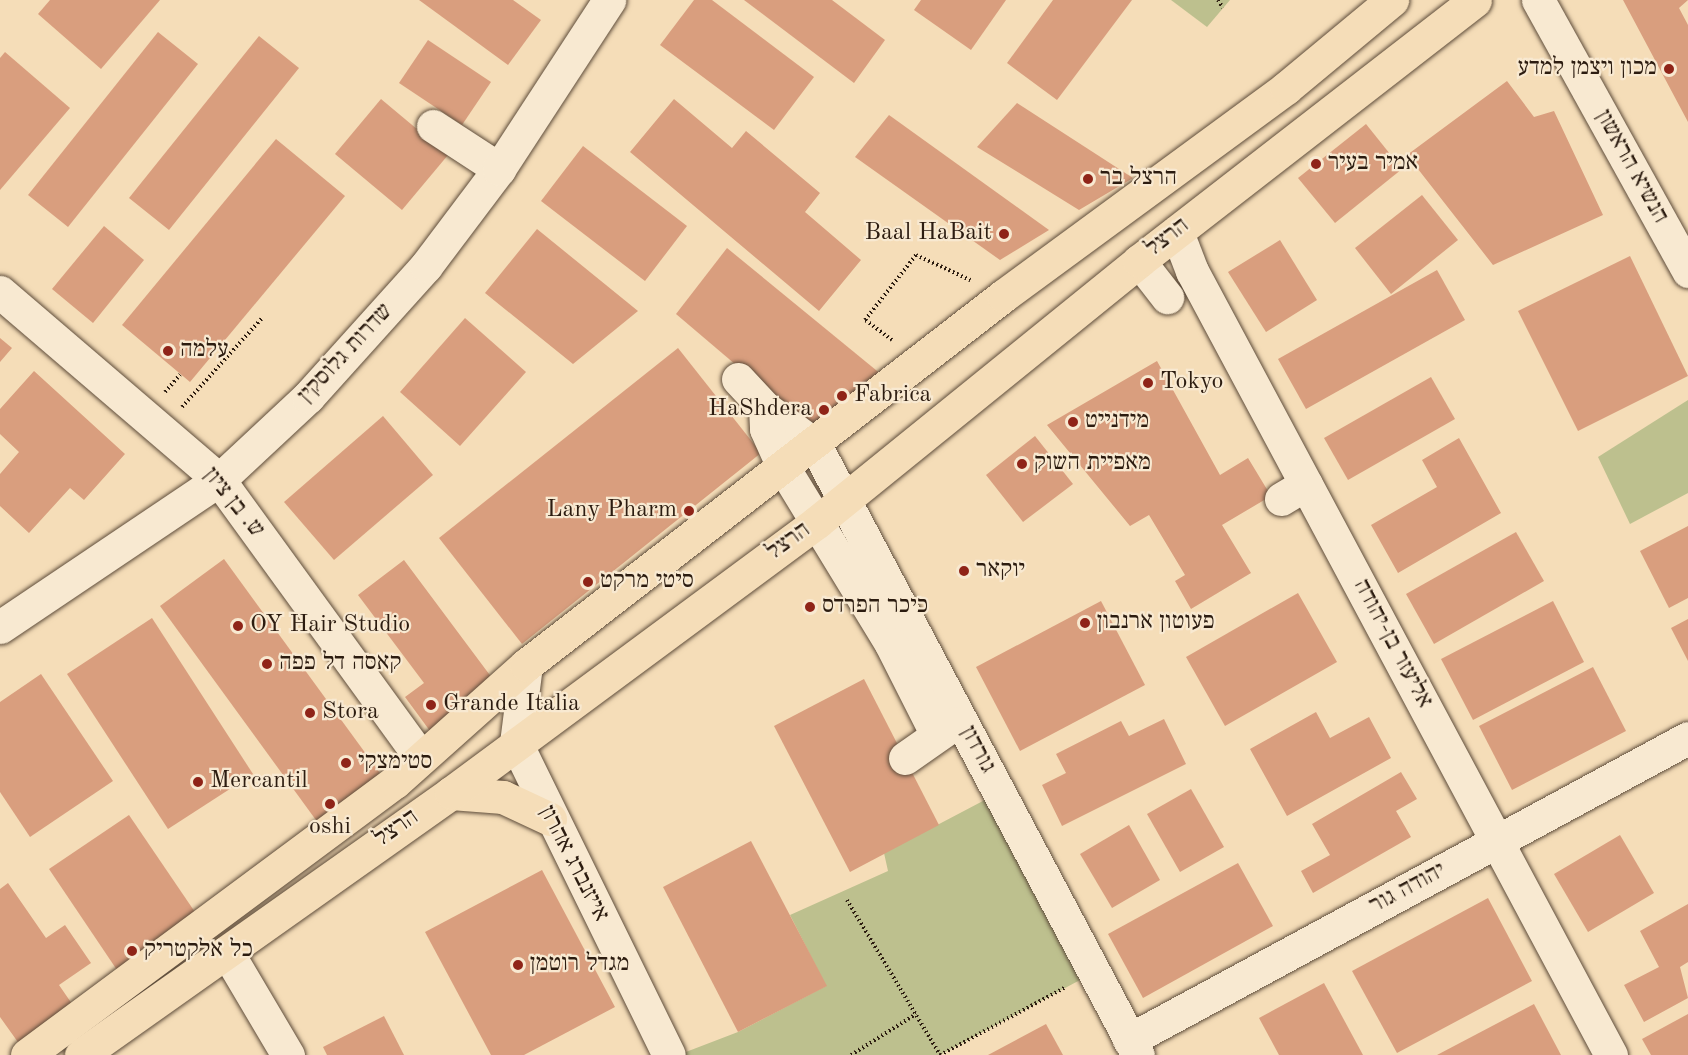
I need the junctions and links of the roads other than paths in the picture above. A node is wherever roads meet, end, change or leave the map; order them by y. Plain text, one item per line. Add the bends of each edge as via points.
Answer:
1 (609, 0) edge
2 (1392, 0) edge
3 (1475, 0) edge
4 (1538, 0) edge
5 (433, 126) dead end
6 (499, 169) junction
7 (1177, 232) junction
8 (1139, 261) junction
9 (1688, 272) edge
10 (0, 292) edge
11 (1167, 297) dead end
12 (738, 379) dead end
13 (765, 408) junction
14 (815, 445) junction
15 (783, 467) junction
16 (219, 480) junction
17 (846, 499) junction
18 (817, 522) junction
19 (0, 627) edge
20 (526, 664) junction
21 (949, 727) junction
22 (1688, 738) edge
23 (516, 743) junction
24 (420, 757) junction
25 (905, 759) dead end
26 (450, 793) junction
27 (550, 819) junction
28 (1496, 841) junction
29 (227, 952) junction
30 (1134, 1047) edge
31 (27, 1055) edge
32 (81, 1055) edge
33 (288, 1055) edge
34 (669, 1055) edge
35 (1611, 1055) edge

1 - 6 street, שדרות גלוסקין
2 - 14 main road, הרצל via 1286,88 1003,296
3 - 7 main road, הרצל
4 - 9 street, הנשיא הראשון
5 - 6 street
6 - 16 street, שדרות גלוסקין via 378,321 308,397
7 - 8 main road, הרצל
7 - 28 street, אליעזר בן-יהודה via 1294,491
8 - 11 street
8 - 17 main road, הרצל
10 - 16 street, ש. בן ציון
12 - 13 street
13 - 14 street
13 - 15 street via 766,429
14 - 15 main road, הרצל
14 - 17 street, גורדון
15 - 18 street
15 - 20 main road, הרצל
16 - 19 street, שדרות גלוסקין
16 - 24 street, ש. בן ציון
17 - 18 main road, הרצל
17 - 21 street, גורדון
18 - 21 street via 891,644
18 - 23 main road, הרצל
20 - 23 street
20 - 24 main road, הרצל
21 - 25 street
21 - 30 street, גורדון via 1095,972
22 - 28 street, יהודה גור
23 - 26 main road, הרצל
23 - 27 street, אייזנברג אהרון
24 - 31 main road, הרצל via 302,854
26 - 27 main road via 504,797
26 - 29 main road, הרצל
27 - 34 street, אייזנברג אהרון
28 - 30 street, יהודה גור
28 - 35 street, אליעזר בן-יהודה
29 - 32 main road, הרצל
29 - 33 street

